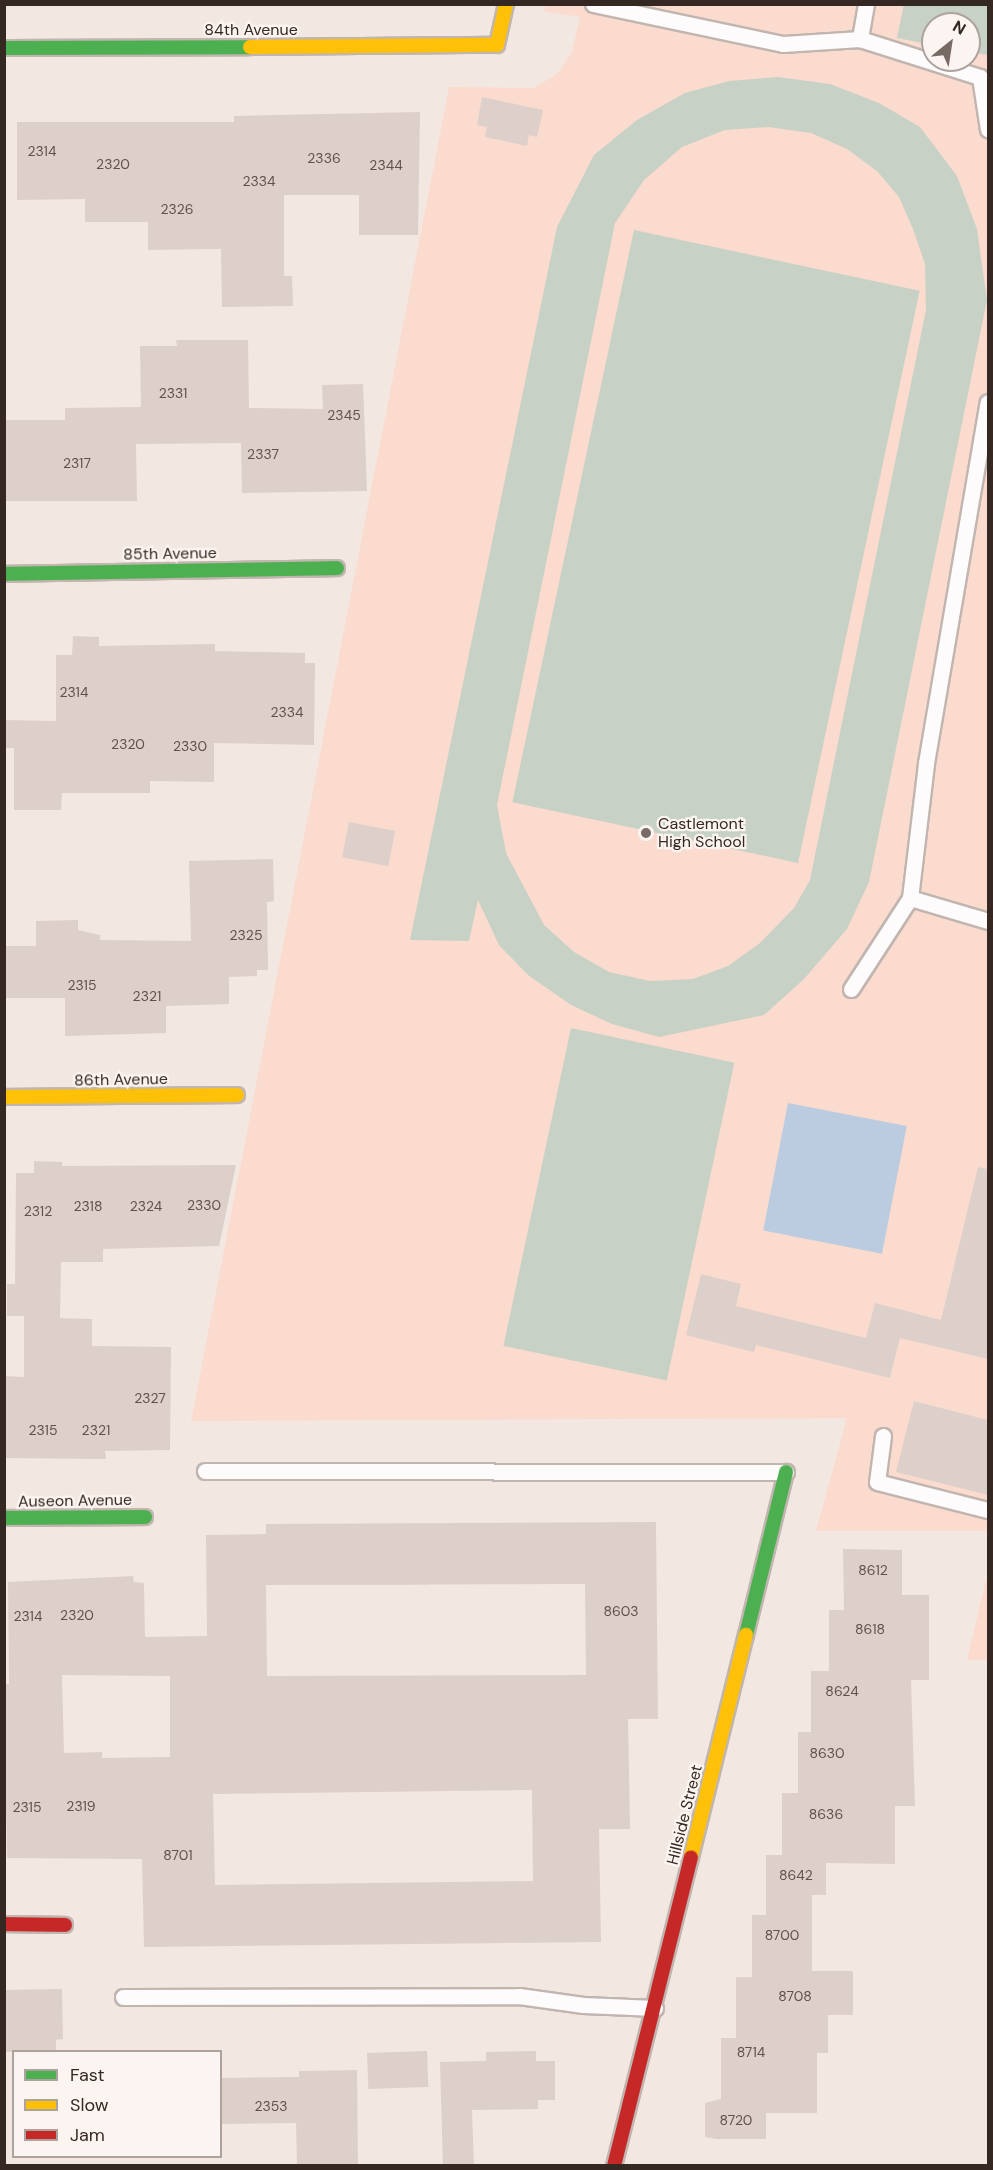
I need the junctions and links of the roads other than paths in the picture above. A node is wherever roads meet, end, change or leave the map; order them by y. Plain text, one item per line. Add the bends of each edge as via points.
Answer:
1 (506, 4) edge
2 (593, 4) edge
3 (866, 4) edge
4 (860, 39) junction
5 (4, 48) edge
6 (988, 129) edge
7 (988, 402) edge
8 (337, 568) dead end
9 (4, 574) edge
10 (910, 898) junction
11 (988, 921) edge
12 (851, 989) dead end
13 (237, 1095) dead end
14 (4, 1097) edge
15 (883, 1436) dead end
16 (205, 1472) dead end
17 (786, 1472) joint
18 (988, 1510) edge
19 (145, 1517) dead end
20 (4, 1518) edge
21 (4, 1924) edge
22 (65, 1925) dead end
23 (123, 1997) dead end
24 (655, 2008) junction
25 (614, 2166) edge

1 - 5 street, 84th Avenue via 497,45
2 - 4 lane via 783,44
3 - 4 lane
4 - 6 lane via 980,77
7 - 10 lane via 926,763
8 - 9 street, 85th Avenue
10 - 11 lane
10 - 12 lane
13 - 14 street, 86th Avenue
15 - 18 lane via 877,1482
16 - 17 lane
17 - 24 street, Hillside Street
19 - 20 street, Auseon Avenue
21 - 22 street
23 - 24 lane via 519,1996
24 - 25 street, Hillside Street

